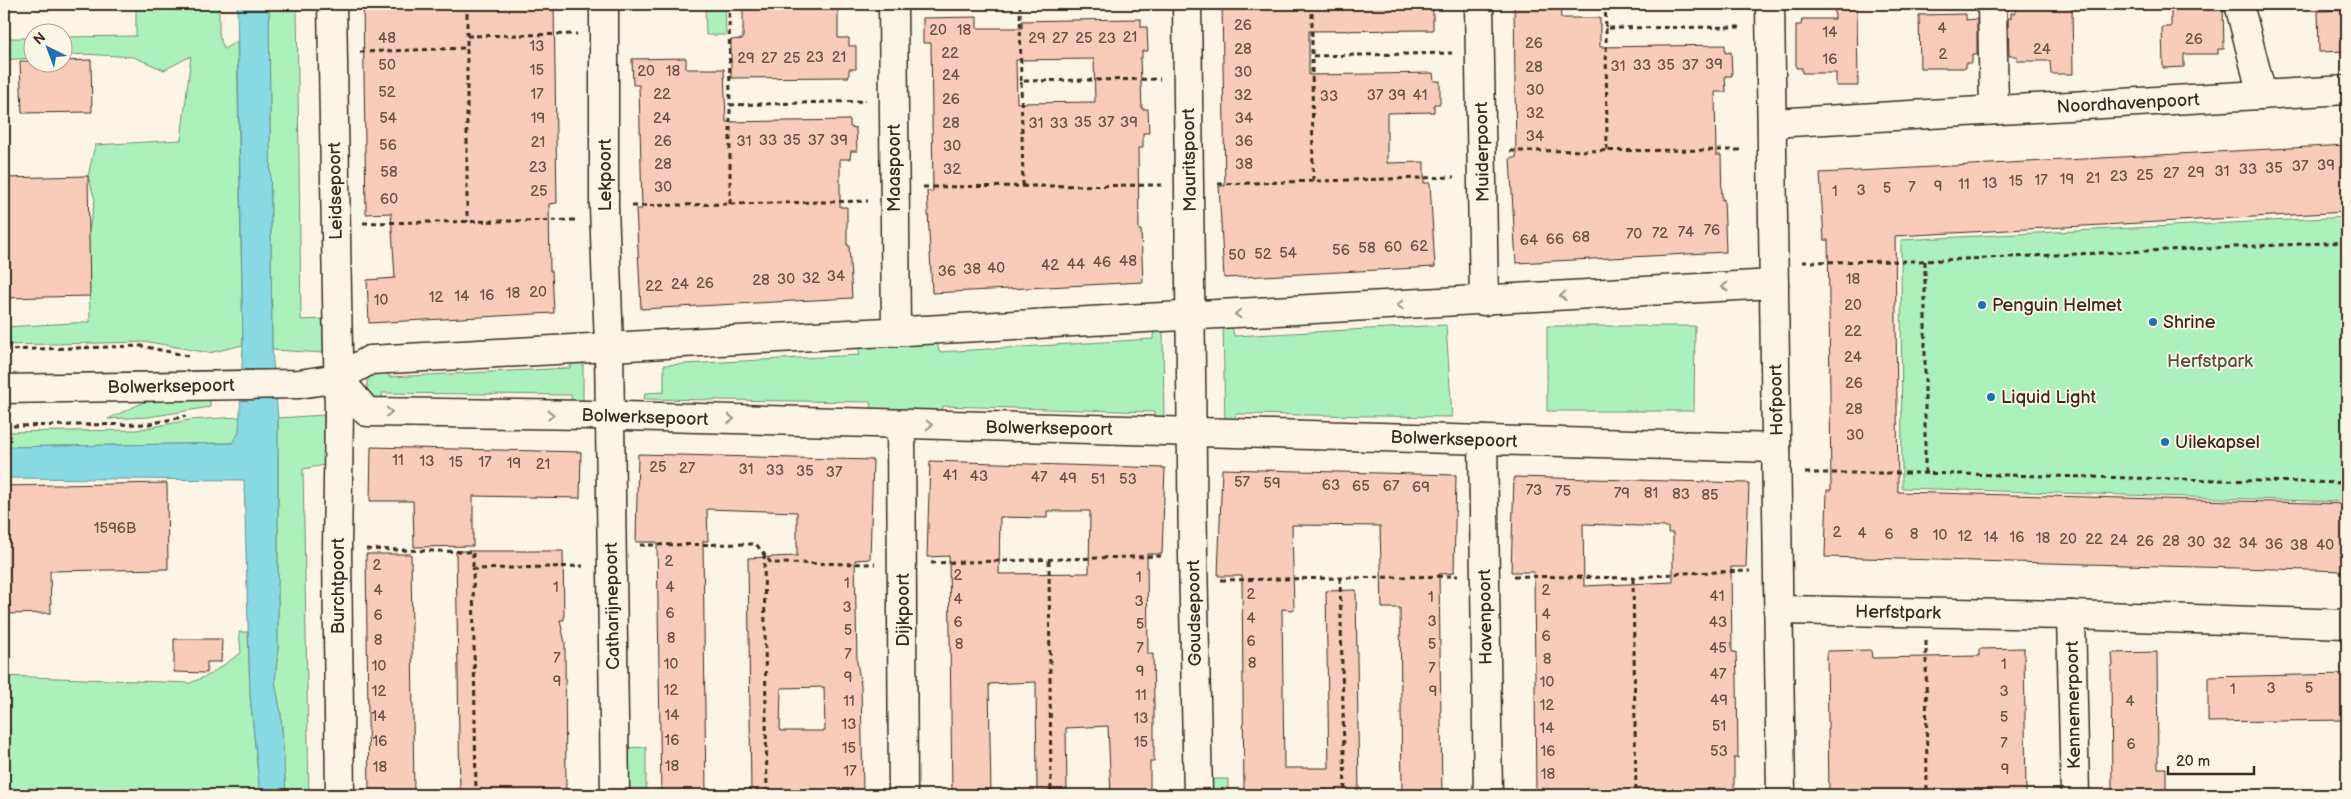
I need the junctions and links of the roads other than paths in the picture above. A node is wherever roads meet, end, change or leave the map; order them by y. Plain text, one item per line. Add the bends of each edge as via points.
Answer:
1 (332, 4) edge
2 (604, 4) edge
3 (893, 4) edge
4 (1187, 4) edge
5 (1479, 4) edge
6 (1992, 4) edge
7 (2239, 4) edge
8 (1770, 15) edge
9 (2347, 90) edge
10 (2262, 95) junction
11 (1994, 110) junction
12 (1772, 123) junction
13 (1774, 274) junction
14 (1484, 301) junction
15 (1191, 316) junction
16 (896, 332) junction
17 (609, 346) junction
18 (338, 378) junction
19 (4, 389) edge
20 (609, 416) junction
21 (901, 424) junction
22 (1192, 432) junction
23 (1483, 440) junction
24 (1776, 448) junction
25 (1778, 610) junction
26 (2071, 615) junction
27 (2347, 624) edge
28 (340, 795) edge
29 (615, 795) edge
30 (903, 795) edge
31 (1198, 795) edge
32 (1488, 795) edge
33 (1781, 795) edge
34 (2075, 795) edge

1 - 18 street, Leidsepoort
2 - 17 street, Lekpoort
3 - 16 street, Maaspoort
4 - 15 street, Mauritspoort
5 - 14 street, Muiderpoort
6 - 11 street
7 - 10 street
8 - 12 street, Hofpoort
9 - 10 street, Noordhavenpoort
10 - 11 street, Noordhavenpoort
11 - 12 street, Noordhavenpoort
12 - 13 street, Hofpoort
13 -> 14 street, Bolwerksepoort
13 - 24 street, Hofpoort
14 -> 15 street, Bolwerksepoort
15 - 16 street, Bolwerksepoort
15 - 22 street, Mauritspoort
16 - 17 street, Bolwerksepoort
17 - 18 street, Bolwerksepoort via 370,360
17 - 20 street, Lekpoort
18 - 19 street, Bolwerksepoort via 299,384
18 -> 20 street, Bolwerksepoort via 367,412
18 - 28 street, Burchtpoort
20 -> 21 street, Bolwerksepoort
20 - 29 street, Catharijnepoort
21 -> 22 street, Bolwerksepoort
21 - 30 street, Dijkpoort
22 - 23 street, Bolwerksepoort
22 - 31 street, Goudsepoort
23 - 24 street, Bolwerksepoort
23 - 32 street, Havenpoort
24 - 25 street, Hofpoort
25 - 26 street, Herfstpark
25 - 33 street, Hofpoort
26 - 27 street, Herfstpark
26 - 34 street, Kennemerpoort

